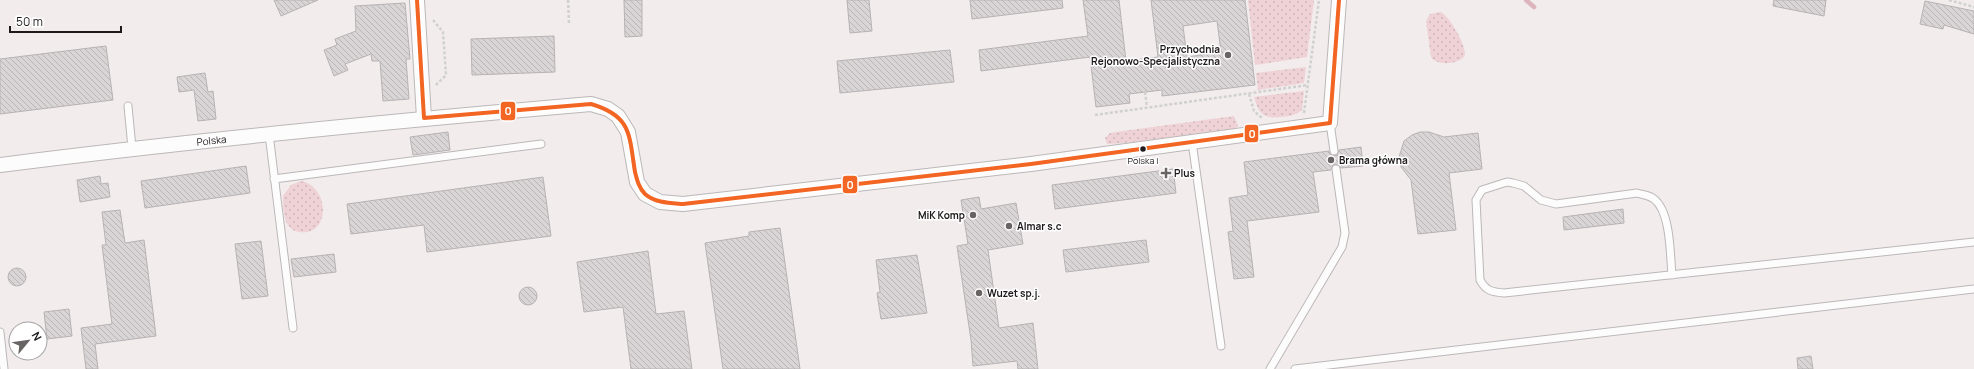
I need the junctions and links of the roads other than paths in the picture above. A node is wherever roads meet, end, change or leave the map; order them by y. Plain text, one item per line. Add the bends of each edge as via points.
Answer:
1 (417, 0) edge
2 (1339, 0) edge
3 (128, 106) dead end
4 (424, 118) junction
5 (1330, 123) junction
6 (269, 134) junction
7 (1192, 142) junction
8 (541, 144) dead end
9 (132, 148) junction
10 (1334, 151) dead end
11 (0, 165) edge
12 (1336, 169) dead end
13 (274, 179) junction
14 (1974, 242) edge
15 (1672, 275) junction
16 (1974, 289) edge
17 (293, 328) dead end
18 (0, 332) edge
19 (1221, 346) dead end
20 (4, 369) edge
21 (1270, 369) edge
22 (1295, 369) edge

1 - 4 street
2 - 5 street
3 - 9 lane
4 - 6 street, Polska
4 - 7 street, Polska via 591,104 608,109 618,116 628,132 637,182 645,194 660,202 683,204 1030,164
5 - 7 street, Polska
5 - 10 lane
6 - 9 street, Polska
6 - 13 lane
7 - 19 lane
8 - 13 lane
9 - 11 street, Polska
12 - 21 lane via 1345,233 1342,247
13 - 17 lane
14 - 15 lane
15 - 15 lane via 1504,293 1491,292 1480,280 1476,200 1482,190 1507,182 1524,186 1541,200 1556,204 1637,193 1648,196 1660,205 1665,216
16 - 22 lane
18 - 20 lane

